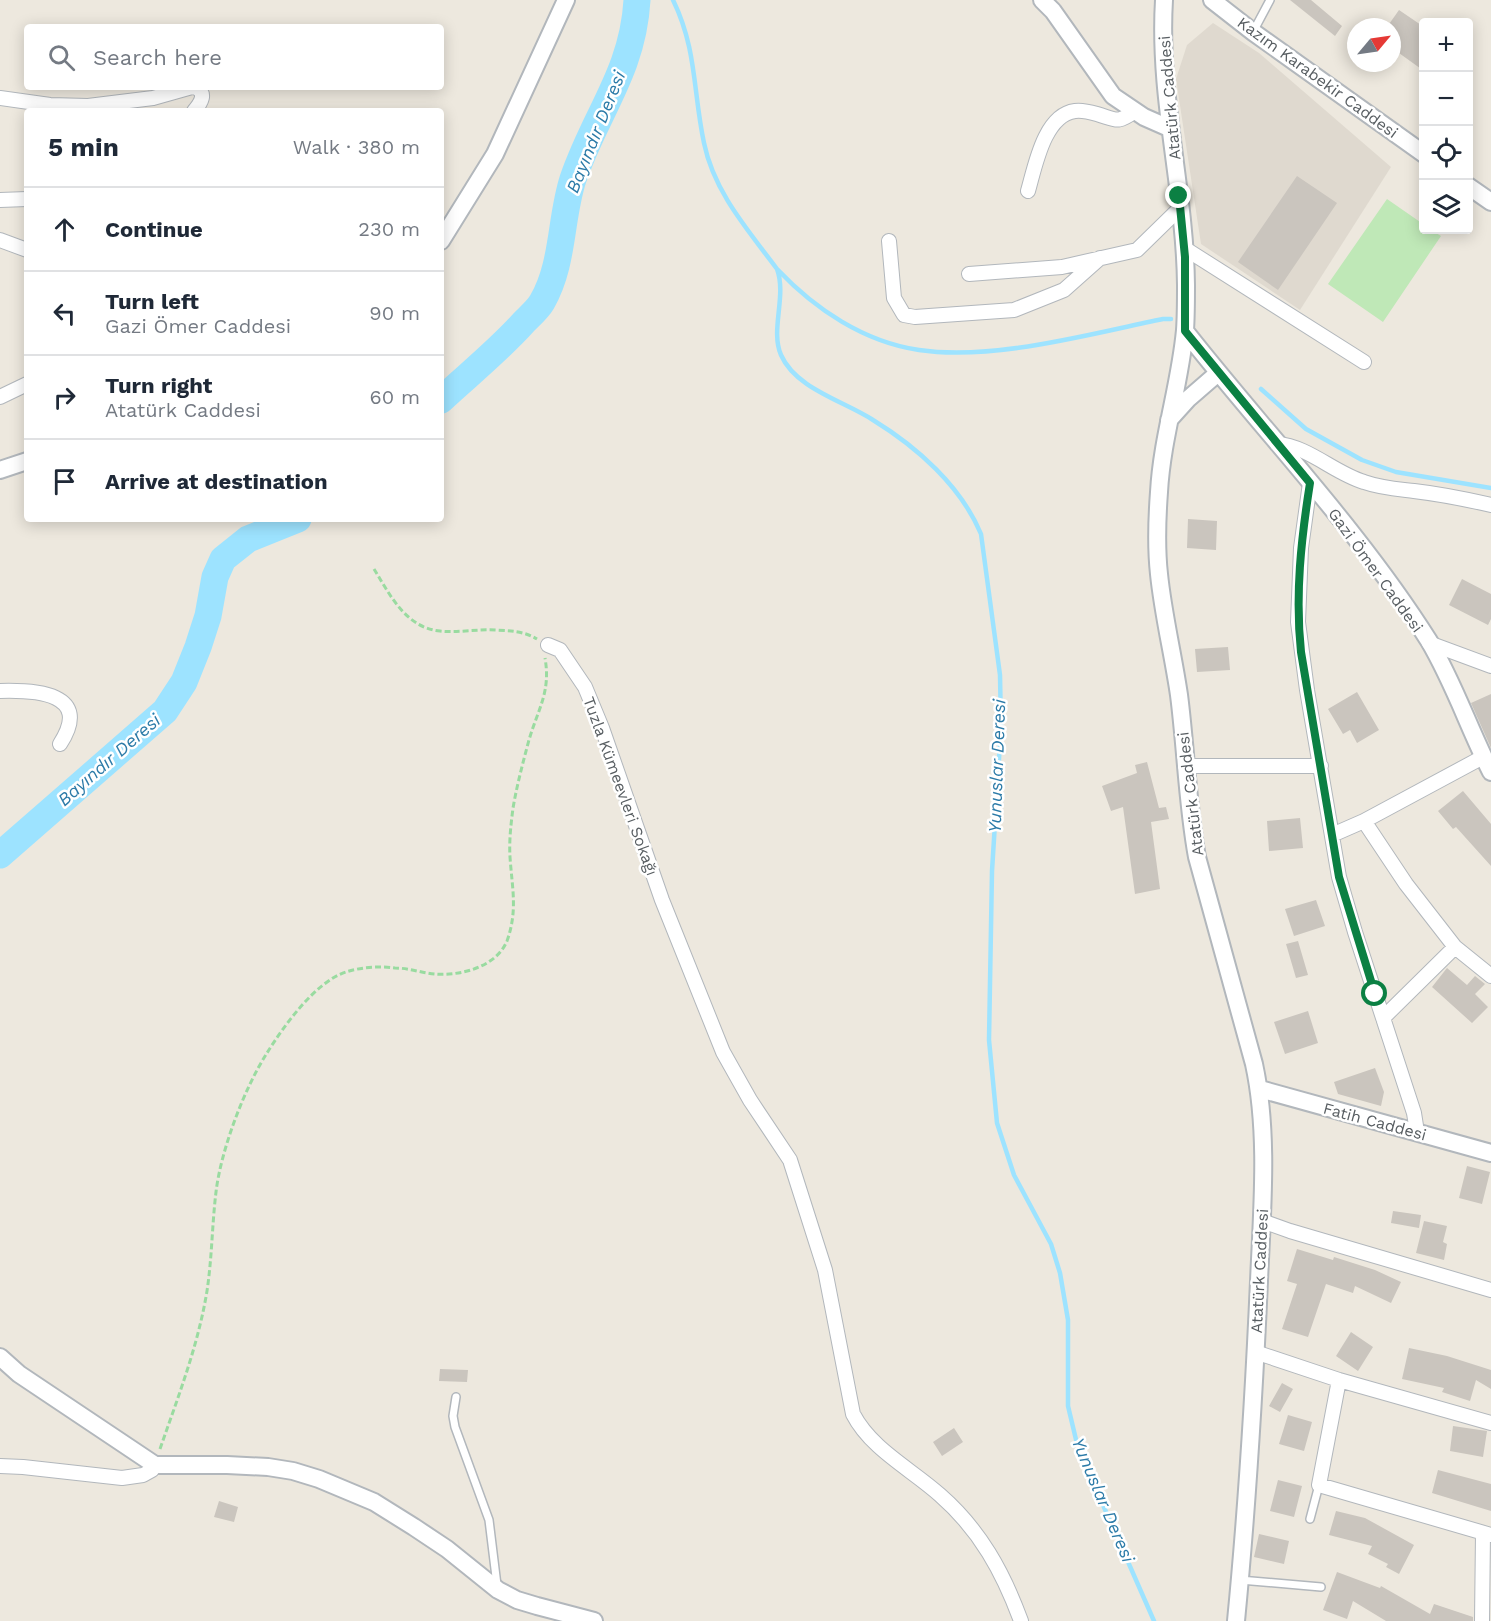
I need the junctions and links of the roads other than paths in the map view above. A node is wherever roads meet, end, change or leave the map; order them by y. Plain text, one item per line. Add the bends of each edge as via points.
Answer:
1 (566, 0) edge
2 (1042, 0) edge
3 (1164, 0) edge
4 (1212, 0) edge
5 (1270, 0) edge
6 (1253, 32) junction
7 (182, 90) edge
8 (199, 90) edge
9 (0, 98) edge
10 (196, 108) edge
11 (1135, 111) junction
12 (1169, 128) junction
13 (1419, 150) edge
14 (1473, 189) edge
15 (1028, 191) dead end
16 (0, 200) edge
17 (24, 200) edge
18 (1491, 202) edge
19 (1180, 208) junction
20 (444, 236) edge
21 (0, 240) edge
22 (889, 241) dead end
23 (1184, 248) junction
24 (24, 249) edge
25 (1100, 258) junction
26 (969, 274) dead end
27 (1185, 331) junction
28 (1364, 362) dead end
29 (1218, 373) junction
30 (24, 385) edge
31 (0, 397) edge
32 (1169, 421) junction
33 (1277, 444) junction
34 (24, 462) edge
35 (0, 470) edge
36 (1310, 483) junction
37 (1491, 505) edge
38 (1429, 643) junction
39 (548, 645) road end
40 (1491, 666) edge
41 (0, 691) edge
42 (60, 744) dead end
43 (1483, 756) junction
44 (1185, 766) junction
45 (1321, 766) junction
46 (1491, 772) edge
47 (1364, 821) junction
48 (1332, 835) junction
49 (1455, 947) junction
50 (1491, 976) edge
51 (1383, 1018) junction
52 (1260, 1089) junction
53 (1417, 1132) junction
54 (1491, 1153) edge
55 (1262, 1221) junction
56 (1491, 1290) edge
57 (1255, 1352) junction
58 (0, 1357) edge
59 (1340, 1380) junction
60 (456, 1397) dead end
61 (1491, 1423) edge
62 (155, 1465) junction
63 (0, 1466) edge
64 (1319, 1485) junction
65 (1310, 1520) dead end
66 (1487, 1534) edge
67 (1240, 1580) junction
68 (1321, 1587) dead end
69 (498, 1590) junction
70 (594, 1621) edge
71 (1021, 1621) edge
72 (1236, 1621) edge
73 (1482, 1621) edge

1 - 20 street via 495,154
2 - 11 street via 1113,96
3 - 12 street, Atatürk Caddesi via 1162,36
4 - 6 street, Kazım Karabekir Caddesi
5 - 6 lane
6 - 13 street, Kazım Karabekir Caddesi
7 - 9 street via 153,98 88,106
8 - 10 street via 203,96
11 - 12 street
11 - 15 street via 1114,121 1083,111 1064,114 1041,145
12 - 19 street, Atatürk Caddesi
14 - 18 street
16 - 17 street
19 - 23 street, Atatürk Caddesi
19 - 25 street via 1137,250
21 - 24 street
22 - 25 street via 894,298 904,315 915,317 1014,310 1064,290
23 - 27 street, Atatürk Caddesi
23 - 28 street
25 - 26 street via 1062,267
27 - 29 street, Gazi Ömer Caddesi
27 - 32 street, Atatürk Caddesi
29 - 32 street
29 - 33 street, Gazi Ömer Caddesi
30 - 31 street
32 - 44 street, Atatürk Caddesi via 1159,491 1159,573 1179,696
33 - 36 street, Gazi Ömer Caddesi
33 - 37 street via 1293,446 1363,482
34 - 35 street
36 - 38 street, Gazi Ömer Caddesi via 1387,579
36 - 45 street via 1301,548 1298,622
38 - 40 street
38 - 43 street, Gazi Ömer Caddesi
39 - 71 street, Tuzla Kümeevleri Sokağı via 560,650 585,687 662,900 723,1052 790,1160 825,1270 853,1414 874,1442 940,1495 982,1540 1011,1593
41 - 42 street via 40,692 60,699 70,722
43 - 46 street, Gazi Ömer Caddesi
43 - 47 street
44 - 45 street
44 - 52 street, Atatürk Caddesi via 1197,857
45 - 48 street
47 - 48 street
47 - 49 street
48 - 51 street via 1345,901
49 - 50 street
49 - 51 street
51 - 53 street
52 - 53 street, Fatih Caddesi
52 - 55 street, Atatürk Caddesi
53 - 54 street, Fatih Caddesi
55 - 56 street
55 - 57 street, Atatürk Caddesi
57 - 59 street
57 - 67 street, Atatürk Caddesi
58 - 62 street via 19,1374
59 - 61 street
59 - 64 street
60 - 69 lane via 455,1427 489,1520
62 - 63 street via 143,1475 122,1478
62 - 69 street via 268,1467 328,1482 374,1502 414,1527
64 - 65 lane
64 - 66 street
66 - 73 street
67 - 68 lane
67 - 72 street, Atatürk Caddesi
69 - 70 street via 527,1603

